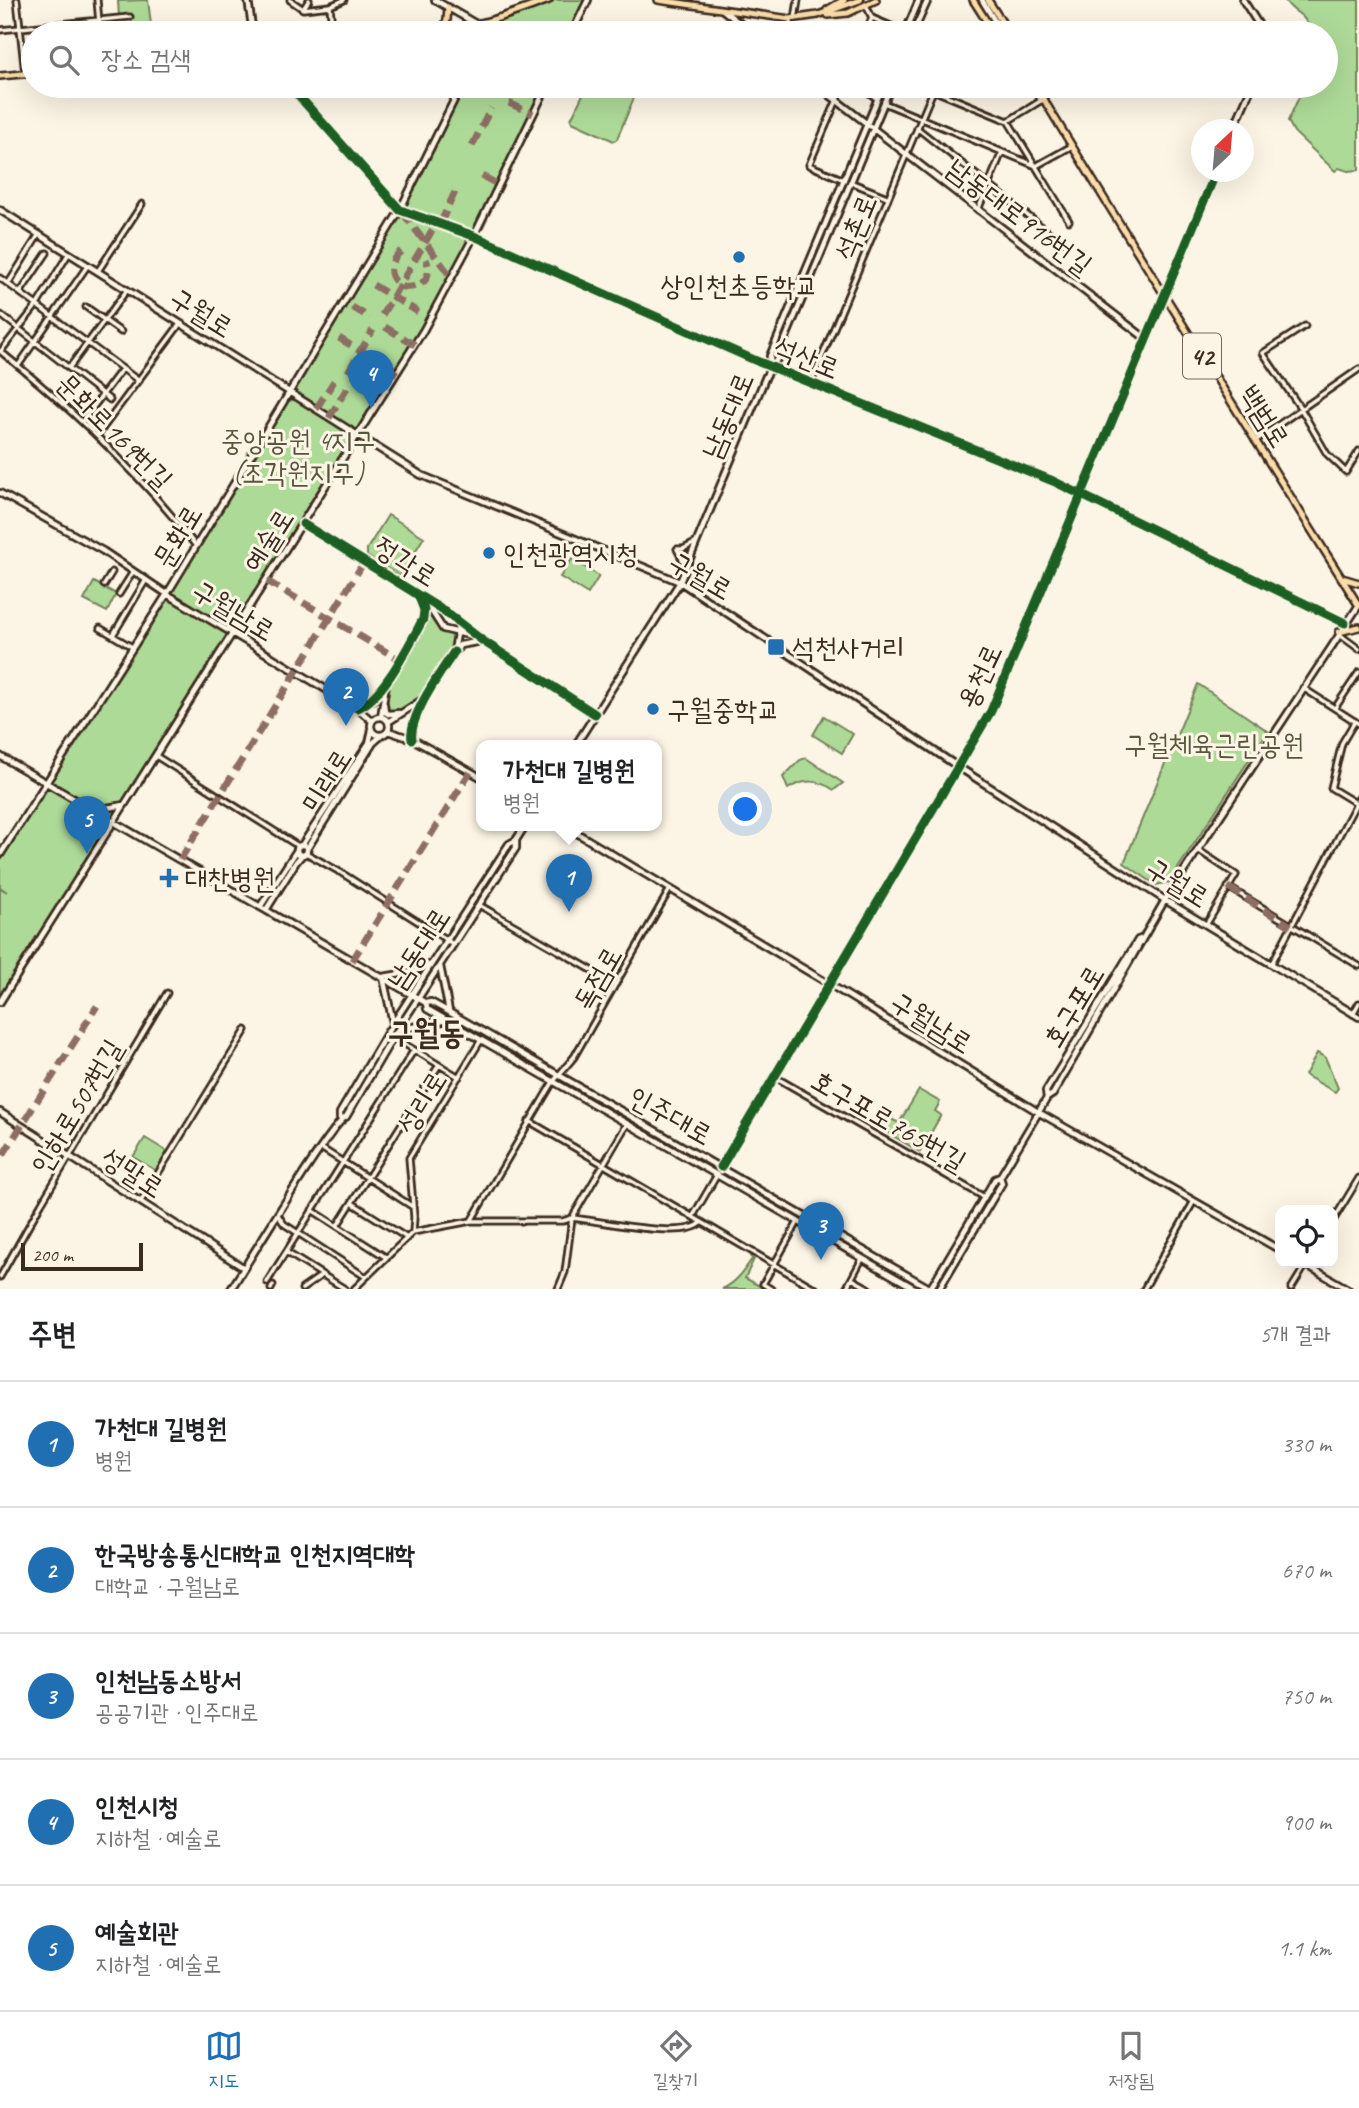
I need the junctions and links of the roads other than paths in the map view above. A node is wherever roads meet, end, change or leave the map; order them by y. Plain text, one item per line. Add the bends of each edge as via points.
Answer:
1 (18, 0) edge
2 (97, 0) edge
3 (248, 0) edge
4 (290, 0) edge
5 (309, 0) edge
6 (344, 0) edge
7 (435, 0) edge
8 (550, 0) edge
9 (588, 0) edge
10 (658, 0) edge
11 (720, 0) edge
12 (798, 0) edge
13 (844, 0) edge
14 (860, 0) edge
15 (876, 0) edge
16 (919, 0) edge
17 (928, 0) edge
18 (973, 0) edge
19 (982, 0) edge
20 (988, 0) edge
21 (1243, 0) edge
22 (866, 5) junction
23 (330, 6) junction
24 (448, 7) junction
25 (303, 9) junction
26 (723, 10) junction
27 (818, 15) junction
28 (131, 18) dead end
29 (872, 18) junction
30 (792, 19) junction
31 (98, 20) junction
32 (88, 21) edge
33 (251, 21) edge
34 (331, 21) edge
35 (447, 21) edge
36 (473, 21) edge
37 (491, 21) edge
38 (578, 21) edge
39 (737, 21) edge
40 (871, 21) edge
41 (879, 21) edge
42 (911, 21) edge
43 (918, 21) edge
44 (986, 21) edge
45 (995, 21) edge
46 (1001, 21) edge
47 (1256, 21) edge
48 (21, 28) joint
49 (0, 30) edge
50 (21, 74) edge
51 (0, 76) edge
52 (301, 98) edge
53 (455, 98) edge
54 (541, 98) edge
55 (833, 98) edge
56 (886, 98) edge
57 (930, 98) edge
58 (956, 98) edge
59 (1042, 98) edge
60 (1247, 98) edge
61 (877, 99) edge
62 (836, 100) junction
63 (1042, 100) joint
64 (884, 103) junction
65 (1047, 105) junction
66 (921, 118) junction
67 (1238, 119) edge
68 (1008, 121) junction
69 (870, 127) junction
70 (917, 128) junction
71 (1072, 146) junction
72 (1002, 152) junction
73 (906, 154) junction
74 (1036, 166) junction
75 (844, 180) junction
76 (850, 182) junction
77 (1212, 182) edge
78 (988, 184) junction
79 (888, 198) junction
80 (142, 204) dead end
81 (400, 209) junction
82 (0, 210) edge
83 (978, 210) junction
84 (1069, 221) dead end
85 (38, 234) junction
86 (474, 236) junction
87 (1061, 242) dead end
88 (47, 253) dead end
89 (69, 253) junction
90 (88, 265) junction
91 (97, 271) junction
92 (0, 278) edge
93 (8, 284) junction
94 (127, 290) junction
95 (20, 293) junction
96 (1164, 295) junction
97 (37, 305) junction
98 (86, 307) dead end
99 (1, 315) edge
100 (53, 318) junction
101 (105, 321) junction
102 (180, 324) junction
103 (1305, 326) dead end
104 (18, 329) junction
105 (121, 332) dead end
106 (1145, 338) junction
107 (35, 341) junction
108 (88, 343) junction
109 (0, 351) edge
110 (18, 366) junction
111 (770, 367) junction
112 (69, 368) junction
113 (122, 369) junction
114 (1359, 369) edge
115 (139, 381) junction
116 (811, 383) junction
117 (289, 393) junction
118 (104, 394) junction
119 (110, 400) dead end
120 (1301, 409) junction
121 (82, 422) junction
122 (97, 436) junction
123 (359, 436) junction
124 (1255, 441) junction
125 (1359, 451) edge
126 (0, 493) edge
127 (1080, 494) junction
128 (303, 524) junction
129 (697, 542) junction
130 (196, 546) junction
131 (686, 567) junction
132 (112, 572) dead end
133 (134, 572) junction
134 (1341, 577) junction
135 (146, 580) junction
136 (680, 582) junction
137 (1359, 583) edge
138 (104, 585) dead end
139 (119, 594) dead end
140 (167, 594) junction
141 (419, 597) junction
142 (1359, 605) edge
143 (444, 611) junction
144 (435, 614) junction
145 (458, 621) junction
146 (1345, 623) junction
147 (421, 624) junction
148 (1359, 627) edge
149 (100, 628) dead end
150 (458, 632) junction
151 (1339, 633) junction
152 (113, 635) junction
153 (233, 635) junction
154 (483, 641) junction
155 (132, 647) junction
156 (1359, 649) edge
157 (454, 652) junction
158 (1359, 672) edge
159 (390, 676) junction
160 (1303, 688) junction
161 (425, 698) junction
162 (383, 699) junction
163 (357, 708) junction
164 (1335, 708) junction
165 (403, 713) junction
166 (595, 713) junction
167 (381, 717) junction
168 (372, 721) junction
169 (388, 722) junction
170 (1357, 723) edge
171 (372, 730) junction
172 (388, 731) junction
173 (382, 735) junction
174 (412, 740) junction
175 (579, 740) edge
176 (0, 755) edge
177 (156, 756) junction
178 (957, 766) junction
179 (476, 775) edge
180 (46, 782) junction
181 (1359, 798) edge
182 (125, 804) junction
183 (1358, 804) edge
184 (94, 810) junction
185 (114, 822) junction
186 (522, 831) edge
187 (573, 831) edge
188 (516, 841) junction
189 (299, 847) junction
190 (1198, 850) junction
191 (305, 853) junction
192 (0, 855) edge
193 (1228, 887) junction
194 (670, 888) junction
195 (1165, 900) junction
196 (479, 905) junction
197 (260, 907) junction
198 (266, 911) junction
199 (1206, 925) junction
200 (1291, 926) junction
201 (448, 941) junction
202 (454, 944) junction
203 (434, 962) junction
204 (1271, 964) junction
205 (440, 966) junction
206 (1359, 966) edge
207 (383, 977) junction
208 (615, 984) junction
209 (829, 984) junction
210 (167, 993) dead end
211 (412, 995) junction
212 (418, 999) junction
213 (0, 1002) edge
214 (426, 1003) junction
215 (1359, 1003) edge
216 (449, 1012) junction
217 (1353, 1014) junction
218 (1359, 1017) edge
219 (448, 1020) junction
220 (393, 1023) junction
221 (246, 1030) dead end
222 (397, 1030) junction
223 (393, 1037) junction
224 (481, 1040) junction
225 (414, 1050) junction
226 (439, 1065) junction
227 (559, 1076) junction
228 (459, 1077) junction
229 (775, 1077) junction
230 (553, 1082) junction
231 (0, 1112) edge
232 (1038, 1112) junction
233 (340, 1119) junction
234 (529, 1121) junction
235 (626, 1124) junction
236 (321, 1148) junction
237 (69, 1156) junction
238 (343, 1162) junction
239 (603, 1164) junction
240 (721, 1167) junction
241 (716, 1175) junction
242 (1000, 1177) junction
243 (368, 1178) junction
244 (1359, 1178) edge
245 (984, 1197) junction
246 (1194, 1200) junction
247 (141, 1202) junction
248 (352, 1203) junction
249 (414, 1207) junction
250 (313, 1210) junction
251 (1338, 1213) edge
252 (278, 1215) junction
253 (693, 1217) junction
254 (572, 1218) junction
255 (471, 1221) junction
256 (702, 1222) junction
257 (798, 1222) junction
258 (272, 1224) junction
259 (284, 1224) junction
260 (337, 1226) junction
261 (412, 1232) junction
262 (298, 1233) junction
263 (407, 1238) junction
264 (1275, 1247) edge
265 (286, 1252) junction
266 (387, 1258) junction
267 (862, 1259) junction
268 (774, 1264) junction
269 (1303, 1268) edge
270 (1314, 1268) edge
271 (244, 1269) junction
272 (322, 1275) junction
273 (0, 1277) edge
274 (366, 1277) junction
275 (852, 1279) junction
276 (267, 1282) dead end
277 (231, 1289) edge
278 (302, 1289) edge
279 (345, 1289) edge
280 (354, 1289) edge
281 (558, 1289) edge
282 (771, 1289) edge
283 (816, 1289) edge
284 (846, 1289) edge
285 (870, 1289) edge
286 (916, 1289) edge
287 (930, 1289) edge
288 (939, 1289) edge
289 (1144, 1289) edge
290 (1291, 1289) edge
291 (1348, 1289) edge

1 - 48 street
2 - 31 street
3 - 33 main road
4 - 25 street
5 - 25 street
6 - 23 street
7 - 24 main road
8 - 37 main road
9 - 38 main road
10 - 26 main road
11 - 26 street
12 - 30 street
13 - 27 main road
14 - 27 main road
15 - 22 main road
16 - 42 main road
17 - 43 main road
18 - 44 main road
19 - 45 main road
20 - 46 main road
21 - 47 main road
22 - 27 main road via 848,13
22 - 29 street
23 - 25 street
23 - 34 street
24 - 35 main road
24 - 36 main road
26 - 30 main road
26 - 39 main road
27 - 30 main road
28 - 31 street
29 - 40 street
29 - 41 street
31 - 32 street
48 - 49 street
50 - 51 main road
52 - 81 main road, 석산로
53 - 81 main road, 문화로
54 - 86 main road, 예술로
55 - 62 main road, 남동대로916번길
56 - 64 main road, 남동대로
57 - 66 street, 석촌로
58 - 68 street
59 - 65 main road, 백범로 / 42
60 - 67 main road
61 - 69 main road
62 - 69 main road, 남동대로916번길
62 - 75 street via 809,165
63 - 65 main road, 백범로 / 42
63 - 68 street
64 - 66 street
64 - 69 main road, 남동대로
65 - 71 main road, 백범로 / 42
66 - 70 street, 석촌로
66 - 72 street
68 - 74 street
69 - 73 main road, 남동대로916번길
69 - 75 main road
69 - 76 main road, 남동대로
70 - 73 street, 석촌로
70 - 78 street
71 - 74 street
71 - 96 main road, 백범로 / 42
72 - 74 street
72 - 78 street
73 - 79 street, 석촌로
73 - 83 main road, 남동대로916번길
74 - 84 street
75 - 111 main road via 770,356
76 - 79 street
76 - 111 main road, 남동대로
77 - 96 main road, 용천로
78 - 83 street
78 - 87 street
79 - 116 street, 석촌로
80 - 91 street
81 - 86 main road, 석산로
81 - 117 main road, 문화로
82 - 85 main road, 구월로
83 - 106 main road, 남동대로916번길
85 - 89 main road, 구월로
85 - 93 street
86 - 111 main road, 석산로
86 - 123 main road, 예술로 via 428,324
88 - 95 street
89 - 90 main road, 구월로
89 - 97 street
90 - 91 main road, 구월로
90 - 100 street
91 - 94 main road, 구월로
92 - 93 street
93 - 95 street
94 - 101 street
94 - 102 main road, 구월로
95 - 97 street
96 - 106 main road, 용천로
96 - 124 main road, 백범로 / 42
97 - 100 street
97 - 104 street
98 - 101 street
99 - 104 street
100 - 107 street
100 - 108 street
101 - 105 street
101 - 108 street
102 - 115 street
102 - 117 main road, 구월로
103 - 120 street via 1263,353
104 - 107 street
104 - 109 street
106 - 127 main road, 용천로
107 - 110 street
107 - 112 street
108 - 112 street
108 - 113 street
109 - 110 street, 문화로169번길
110 - 121 street, 문화로169번길
111 - 116 main road, 석산로
111 - 129 main road, 남동대로
112 - 118 street
113 - 115 street
113 - 118 street
114 - 120 street
115 - 122 street
116 - 127 main road, 석산로
117 - 123 main road, 구월로
117 - 130 main road, 문화로
118 - 119 street
118 - 121 street
120 - 124 street
120 - 125 street via 1327,454 1346,472
121 - 122 street, 문화로169번길
122 - 130 street, 문화로169번길
123 - 128 main road, 예술로
123 - 136 main road, 구월로 via 429,480
124 - 134 main road, 백범로 / 42
126 - 133 main road, 구월남로
127 - 146 main road, 석산로
127 - 178 main road, 용천로 via 991,710
128 - 141 main road, 정각로
128 - 153 main road, 예술로
129 - 131 main road, 남동대로
129 - 131 street via 677,549
130 - 140 main road, 문화로
131 - 136 main road, 남동대로
132 - 138 street
133 - 135 main road, 구월남로
133 - 139 street
134 - 137 main road
134 - 142 main road, 백범로 / 42
135 - 140 main road, 구월남로
135 - 152 street
136 - 166 main road, 남동대로
136 - 178 main road, 구월로
140 - 153 main road, 구월남로
140 - 155 main road, 문화로
141 - 143 main road, 정각로
141 - 144 main road, 정각로
141 - 147 main road via 425,614
142 - 146 main road, 호구포로
143 - 144 main road
143 - 145 main road, 정각로
144 - 147 main road
144 - 150 main road, 정각로 via 443,629
145 - 150 main road
145 - 154 main road, 정각로
146 - 151 main road, 호구포로
147 - 159 main road
148 - 151 main road
149 - 152 street
150 - 154 main road, 정각로
150 - 157 main road
151 - 156 street
151 - 160 main road, 호구포로
152 - 155 street
153 - 163 main road, 구월남로
153 - 177 main road, 예술로
154 - 157 main road via 464,643
154 - 166 main road
155 - 180 main road, 문화로
157 - 161 main road
158 - 164 street
159 - 162 main road
159 - 163 main road via 373,700
160 - 164 street
160 - 190 main road, 호구포로
161 - 165 main road
161 - 174 main road via 411,731
162 - 165 main road via 385,712
162 - 167 main road
163 - 168 main road, 구월남로
164 - 170 street
165 - 169 main road
166 - 175 main road, 남동대로
167 - 168 main road
167 - 169 main road
168 - 171 main road
169 - 172 main road
170 - 183 street via 1342,743 1331,788
171 - 173 main road
171 - 189 main road, 미래로 via 369,743
172 - 173 main road
172 - 174 main road
173 - 191 main road, 미래로
174 - 179 main road
176 - 180 main road, 인주대로
177 - 182 main road, 예술로
177 - 189 street
178 - 195 main road, 구월로
178 - 209 main road, 용천로
180 - 184 main road, 인주대로
180 - 192 main road, 문화로
181 - 183 street
182 - 184 main road
182 - 185 main road, 예술로
183 - 200 street
184 - 185 main road, 인주대로
185 - 197 main road, 인주대로
185 - 213 main road, 예술로
186 - 188 main road, 남동대로
187 - 194 main road, 구월남로
188 - 196 main road, 남동대로 via 516,848
188 - 201 main road, 남동대로 via 509,844
189 - 191 main road
189 - 191 main road
189 - 197 main road, 미래로
190 - 193 street via 1236,875
190 - 195 main road, 호구포로
191 - 198 main road, 미래로
191 - 201 street
193 - 199 street
193 - 200 street
194 - 208 street, 독점로
194 - 209 main road, 구월남로
195 - 199 main road, 구월로
195 - 232 main road, 호구포로 via 1094,1026
196 - 202 main road, 남동대로
196 - 208 street
197 - 198 main road, 인주대로
198 - 207 main road, 인주대로
199 - 204 main road, 구월로
200 - 204 street
200 - 206 street
201 - 202 street
201 - 203 main road, 남동대로
202 - 205 main road, 남동대로
203 - 207 main road via 421,970
203 - 211 main road, 남동대로
204 - 217 main road, 구월로
205 - 212 main road, 남동대로
205 - 216 main road
207 - 211 main road, 인주대로
207 - 220 main road
208 - 227 street, 독점로
209 - 229 main road, 용천로
209 - 232 main road, 구월남로
210 - 237 street, 인하로507번길
211 - 212 main road, 인주대로
211 - 220 main road, 남동대로
212 - 214 main road, 인주대로
212 - 222 main road, 남동대로
214 - 216 main road, 인주대로
214 - 219 main road, 인주대로 via 427,1009
215 - 217 street
216 - 227 main road, 인주대로
217 - 218 main road, 구월로
219 - 222 main road
219 - 224 main road, 인주대로
220 - 233 main road, 남동대로
221 - 247 street
222 - 223 main road, 남동대로
223 - 225 street
223 - 233 main road, 남동대로
224 - 228 street, 성리로
224 - 230 main road, 인주대로
225 - 226 street
225 - 238 street
226 - 228 street
226 - 243 street
227 - 230 street, 독점로
227 - 240 main road, 인주대로
228 - 249 street, 성리로 via 409,1158
229 - 240 main road, 용천로
229 - 245 street, 호구포로765번길
230 - 234 street, 독점로
230 - 235 main road, 인주대로
231 - 237 main road, 성말로
232 - 242 main road, 호구포로
232 - 246 main road, 구월남로
233 - 236 main road, 남동대로
234 - 239 street
234 - 255 street, 독점로
235 - 239 street
235 - 241 main road, 인주대로
236 - 238 street
236 - 252 main road, 남동대로
237 - 247 main road, 성말로
237 - 273 street, 인하로507번길
238 - 243 street
238 - 250 street
239 - 253 street
239 - 254 street
240 - 287 main road, 인주대로
241 - 253 street
241 - 257 main road, 인주대로
242 - 245 main road, 호구포로
242 - 288 main road, 호구포로 via 1002,1183
243 - 248 street
243 - 249 street
244 - 251 street
245 - 287 main road, 호구포로
246 - 264 main road, 구월남로
246 - 289 street
247 - 271 main road, 성말로
248 - 260 street
248 - 263 street
249 - 261 street, 성리로
250 - 260 street
250 - 262 street
252 - 258 main road, 남동대로
252 - 259 street
253 - 256 street
254 - 255 street
254 - 256 street via 680,1230
254 - 281 street via 565,1272
255 - 261 street
256 - 268 street
257 - 267 main road, 인주대로
257 - 268 street
258 - 259 street
258 - 271 main road, 남동대로
259 - 262 street
260 - 266 street
261 - 263 street
262 - 265 street
262 - 274 street
263 - 266 street
265 - 272 street
265 - 276 street
266 - 274 street
267 - 275 street
267 - 286 main road, 인주대로
268 - 282 street via 763,1284
268 - 283 street
269 - 290 street
270 - 291 main road
271 - 277 main road, 남동대로
272 - 278 street
272 - 279 street
274 - 280 street
275 - 284 street
275 - 285 street

